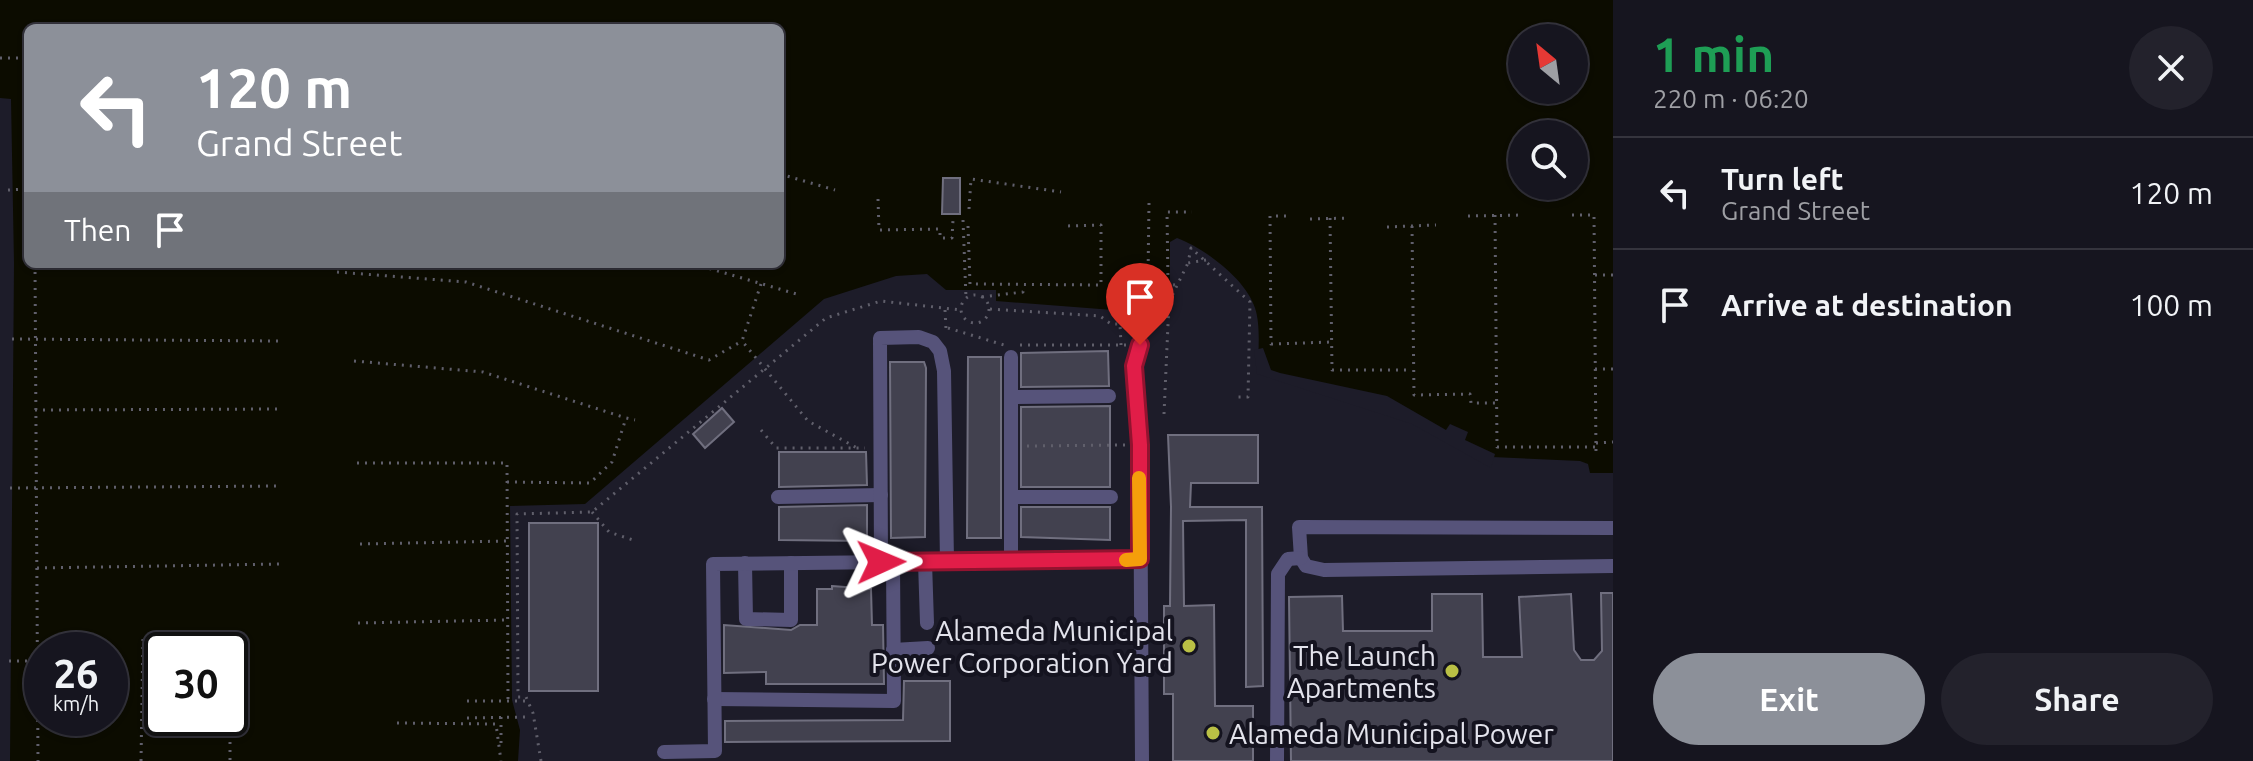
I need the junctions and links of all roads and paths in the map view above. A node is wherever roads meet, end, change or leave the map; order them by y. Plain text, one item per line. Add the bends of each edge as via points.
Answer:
1 (0, 58) edge
2 (24, 58) edge
3 (784, 175) edge
4 (24, 189) edge
5 (8, 190) dead end
6 (835, 190) dead end
7 (1061, 192) dead end
8 (878, 199) dead end
9 (1149, 203) dead end
10 (969, 209) dead end
11 (1192, 212) dead end
12 (1495, 215) junction
13 (1523, 215) dead end
14 (1572, 215) dead end
15 (1286, 216) dead end
16 (1468, 216) dead end
17 (1330, 218) junction
18 (1350, 218) dead end
19 (1310, 219) dead end
20 (953, 220) dead end
21 (963, 220) dead end
22 (1436, 225) dead end
23 (968, 226) dead end
24 (1065, 226) dead end
25 (1412, 226) junction
26 (1387, 227) dead end
27 (1206, 260) junction
28 (1188, 263) junction
29 (35, 268) edge
30 (705, 268) edge
31 (715, 268) edge
32 (714, 271) junction
33 (337, 272) dead end
34 (1595, 275) junction
35 (1613, 275) edge
36 (1148, 277) dead end
37 (761, 284) junction
38 (1024, 285) junction
39 (1176, 285) junction
40 (800, 295) dead end
41 (982, 297) junction
42 (966, 298) junction
43 (990, 309) junction
44 (945, 310) junction
45 (961, 310) junction
46 (1140, 325) dead end
47 (948, 328) junction
48 (12, 339) dead end
49 (35, 341) junction
50 (278, 341) dead end
51 (742, 341) junction
52 (933, 342) junction
53 (1332, 342) junction
54 (1121, 345) junction
55 (1140, 345) junction
56 (1011, 357) dead end
57 (354, 361) dead end
58 (762, 368) junction
59 (1595, 369) junction
60 (1613, 369) edge
61 (1413, 370) junction
62 (1109, 396) dead end
63 (1011, 397) junction
64 (1238, 397) dead end
65 (1496, 403) junction
66 (279, 409) dead end
67 (35, 410) junction
68 (1164, 414) dead end
69 (626, 418) junction
70 (635, 420) dead end
71 (761, 430) dead end
72 (1613, 442) edge
73 (1140, 445) junction
74 (1596, 445) junction
75 (1011, 446) junction
76 (857, 448) junction
77 (881, 448) junction
78 (1596, 454) dead end
79 (357, 463) dead end
80 (507, 482) junction
81 (282, 486) dead end
82 (36, 487) junction
83 (10, 488) dead end
84 (881, 495) junction
85 (778, 497) dead end
86 (1011, 497) junction
87 (1111, 497) dead end
88 (592, 512) junction
89 (1613, 528) edge
90 (633, 540) dead end
91 (507, 541) junction
92 (360, 544) dead end
93 (1301, 558) junction
94 (1140, 559) junction
95 (1011, 561) junction
96 (887, 562) junction
97 (925, 562) junction
98 (947, 562) junction
99 (745, 563) junction
100 (791, 563) junction
101 (282, 564) dead end
102 (1613, 566) edge
103 (37, 568) junction
104 (507, 620) junction
105 (358, 623) dead end
106 (927, 623) dead end
107 (37, 632) edge
108 (143, 637) dead end
109 (928, 648) dead end
110 (893, 650) junction
111 (9, 661) dead end
112 (24, 661) edge
113 (508, 699) dead end
114 (525, 699) junction
115 (714, 699) junction
116 (467, 701) dead end
117 (501, 717) junction
118 (525, 717) dead end
119 (467, 718) dead end
120 (397, 723) dead end
121 (38, 736) edge
122 (230, 736) edge
123 (501, 749) junction
124 (664, 752) dead end
125 (38, 761) edge
126 (141, 761) edge
127 (230, 761) edge
128 (501, 761) edge
129 (541, 761) edge
130 (1142, 761) edge
131 (1277, 761) edge

1 - 2 path
3 - 6 path
4 - 5 path
7 - 10 path via 971,179
8 - 20 path via 879,230 940,229 940,238 952,238
9 - 36 path
11 - 39 path via 1167,212 1168,284
12 - 13 path
12 - 16 path
12 - 65 path
14 - 34 path via 1594,215
15 - 53 path via 1270,216 1271,344
17 - 18 path
17 - 19 path
17 - 53 path
21 - 42 path
22 - 25 path
23 - 38 path via 970,284
24 - 38 path via 1101,225 1101,285
25 - 26 path
25 - 61 path
27 - 28 path
27 - 28 path via 1191,248
27 - 64 path via 1250,302 1248,397
28 - 39 path
29 - 49 path
30 - 32 path
31 - 32 path
32 - 37 path
33 - 51 path via 466,282 709,360
34 - 35 path
34 - 59 path
37 - 40 path
37 - 51 path
38 - 41 path via 1023,292
39 - 68 path via 1169,302
41 - 42 path
41 - 43 path
42 - 45 path
43 - 45 path via 978,323 969,322
43 - 54 path via 1100,316 1120,324
44 - 45 path
44 - 47 path
44 - 58 path via 900,301 862,304 812,326
46 - 55 street
47 - 52 path
47 - 54 path via 1003,345
48 - 49 path
49 - 50 path
49 - 67 path
51 - 58 path
52 - 77 street via 880,338
52 - 98 street via 944,371
53 - 61 path via 1332,370
54 - 55 path
55 - 73 street via 1134,366
56 - 63 street
57 - 69 path via 483,372
58 - 76 path via 808,421
58 - 88 path
59 - 60 path
59 - 74 path
61 - 65 path via 1414,395 1470,394 1471,403
62 - 63 street
63 - 75 street
65 - 74 path via 1497,447
66 - 67 path
67 - 82 path
69 - 70 path
69 - 80 path via 612,462 590,483
71 - 76 path via 776,448
72 - 74 path
73 - 75 path
73 - 94 street
74 - 78 path
75 - 86 street
76 - 77 path
77 - 84 street
79 - 80 path via 507,463
80 - 91 path
81 - 82 path
82 - 83 path
82 - 103 path
84 - 85 street
84 - 96 street
86 - 87 street
86 - 95 street
88 - 90 path via 609,532
88 - 114 path via 517,514 518,697
89 - 93 street via 1299,527
91 - 92 path
91 - 104 path
93 - 102 street via 1306,566 1324,570
93 - 131 street via 1288,559 1278,574
94 - 95 street
94 - 130 street
95 - 98 street
96 - 97 street
96 - 100 street
96 - 110 street
97 - 98 street
97 - 106 street
99 - 100 street
99 - 100 street via 746,619 791,620
99 - 115 street via 713,564
101 - 103 path
103 - 107 path
104 - 105 path
104 - 113 path
108 - 126 path
109 - 110 street
110 - 115 street via 894,701
111 - 112 path
114 - 116 path
114 - 129 path
115 - 124 street via 715,751
117 - 118 path
117 - 119 path
117 - 123 path
120 - 123 path via 496,724
121 - 125 path
122 - 127 path
123 - 128 path

